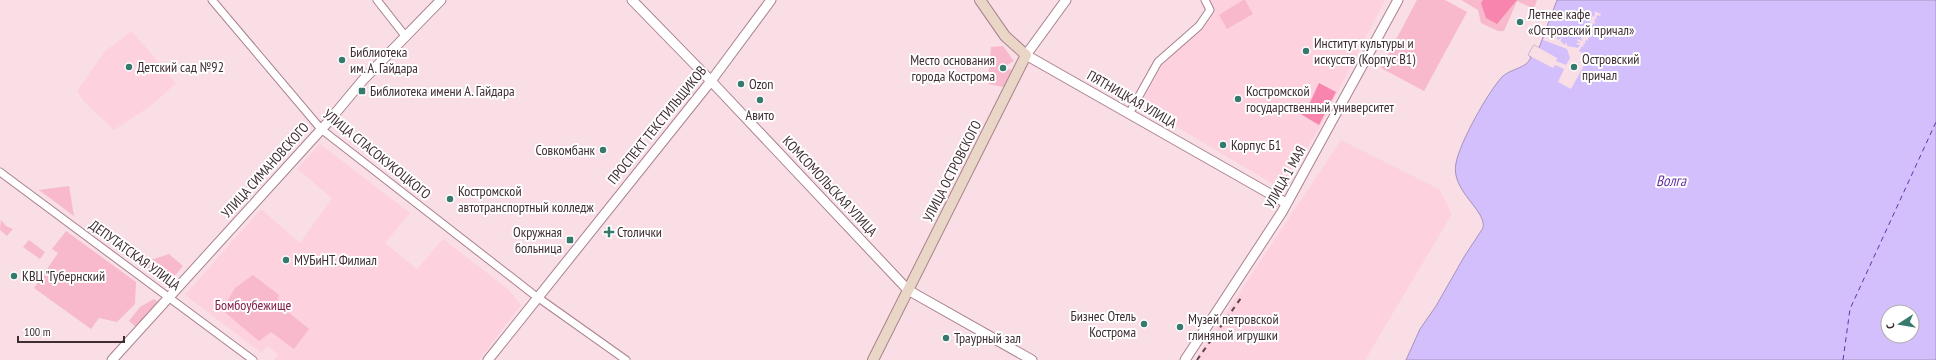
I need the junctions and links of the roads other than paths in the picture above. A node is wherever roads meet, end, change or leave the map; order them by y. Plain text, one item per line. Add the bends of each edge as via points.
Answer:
1 (212, 0) edge
2 (377, 0) edge
3 (441, 0) edge
4 (632, 0) edge
5 (771, 0) edge
6 (980, 0) edge
7 (1066, 0) edge
8 (1205, 0) edge
9 (1398, 0) edge
10 (406, 37) junction
11 (1026, 55) junction
12 (711, 81) junction
13 (1130, 114) junction
14 (321, 129) junction
15 (0, 172) edge
16 (1286, 203) junction
17 (908, 290) junction
18 (169, 296) junction
19 (539, 299) junction
20 (112, 360) edge
21 (253, 360) edge
22 (488, 360) edge
23 (626, 360) edge
24 (872, 360) edge
25 (1032, 360) edge
26 (1185, 360) edge

1 - 14 street, УЛИЦА СПАСОКУКОЦКОГО
2 - 10 street
3 - 10 street, УЛИЦА СИМАНОВСКОГО
4 - 12 street, КОМСОМОЛЬСКАЯ УЛИЦА
5 - 12 street, ПРОСПЕКТ ТЕКСТИЛЬЩИКОВ
6 - 11 main road, ПЯТНИЦКАЯ УЛИЦА via 1005,36
7 - 11 street, УЛИЦА ОСТРОВСКОГО
8 - 13 street via 1210,10 1198,26 1158,62
9 - 16 street, УЛИЦА 1 МАЯ
10 - 14 street, УЛИЦА СИМАНОВСКОГО via 363,80
11 - 13 street, ПЯТНИЦКАЯ УЛИЦА
11 - 17 main road, УЛИЦА ОСТРОВСКОГО
12 - 17 street, КОМСОМОЛЬСКАЯ УЛИЦА
12 - 19 street, ПРОСПЕКТ ТЕКСТИЛЬЩИКОВ
13 - 16 street, ПЯТНИЦКАЯ УЛИЦА
14 - 18 street, УЛИЦА СИМАНОВСКОГО
14 - 19 street, УЛИЦА СПАСОКУКОЦКОГО
15 - 18 street, ДЕПУТАТСКАЯ УЛИЦА
16 - 26 street, УЛИЦА 1 МАЯ
17 - 24 main road, УЛИЦА ОСТРОВСКОГО
17 - 25 street, КОМСОМОЛЬСКАЯ УЛИЦА
18 - 20 street, УЛИЦА СИМАНОВСКОГО
18 - 21 street, ДЕПУТАТСКАЯ УЛИЦА
19 - 22 street, ПРОСПЕКТ ТЕКСТИЛЬЩИКОВ
19 - 23 street, УЛИЦА СПАСОКУКОЦКОГО

